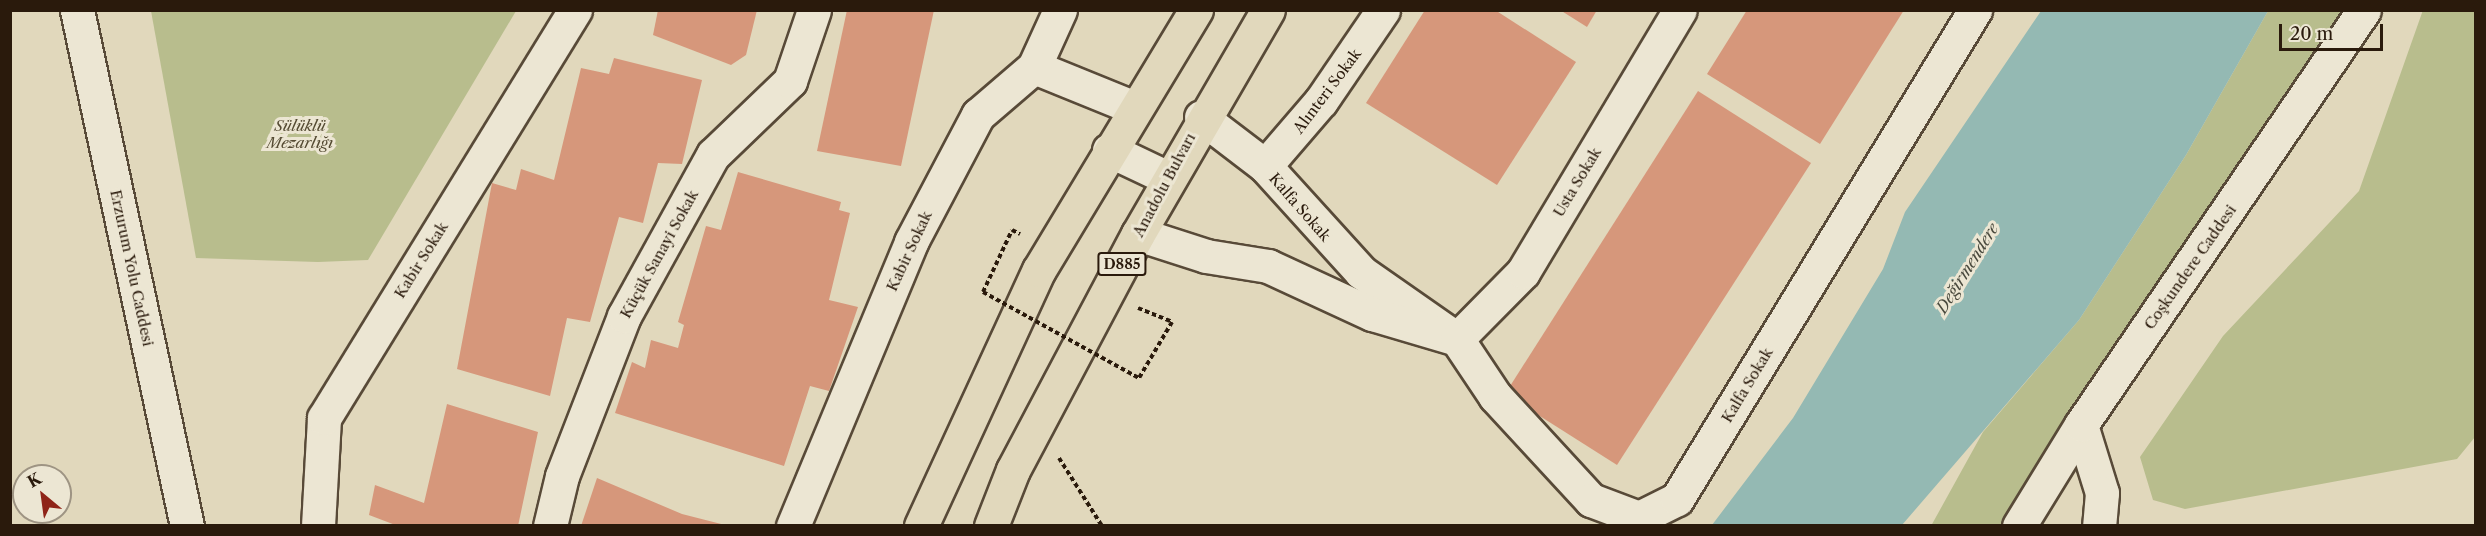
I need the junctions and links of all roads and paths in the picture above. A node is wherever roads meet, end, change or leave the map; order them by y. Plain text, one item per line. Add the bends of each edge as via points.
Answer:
1 (77, 10) edge
2 (574, 10) edge
3 (814, 10) edge
4 (1060, 10) edge
5 (1196, 10) edge
6 (1268, 10) edge
7 (1383, 10) edge
8 (1680, 10) edge
9 (1975, 10) edge
10 (2364, 10) edge
11 (1034, 67) junction
12 (1135, 108) junction
13 (1201, 117) junction
14 (1109, 150) junction
15 (1264, 166) junction
16 (1168, 178) junction
17 (1012, 230) dead end
18 (1138, 234) junction
19 (1172, 322) dead end
20 (1457, 339) junction
21 (1037, 423) junction
22 (2081, 425) junction
23 (187, 525) edge
24 (318, 525) edge
25 (550, 525) edge
26 (793, 525) edge
27 (921, 525) edge
28 (991, 525) edge
29 (1102, 525) edge
30 (2019, 525) edge
31 (2100, 525) edge

1 - 23 street, Erzurum Yolu Caddesi
2 - 24 street, Kabir Sokak via 324,418
3 - 25 street, Küçük Sanayi Sokak via 790,81 713,155 624,316 562,476
4 - 11 street, Kabir Sokak
5 - 12 highway
6 - 13 highway, Anadolu Bulvarı / D885
7 - 15 street, Alınteri Sokak via 1321,101
8 - 20 street, Usta Sokak via 1523,272
9 - 20 street, Kalfa Sokak via 1677,499 1639,518 1591,500 1495,396
10 - 22 street, Coşkundere Caddesi
11 - 12 street
11 - 26 street, Kabir Sokak via 978,115 911,242
12 - 14 highway
13 - 15 street, Kalfa Sokak
13 - 16 highway, Anadolu Bulvarı / D885
14 - 16 street
14 - 27 highway via 1039,270
15 - 20 street, Kalfa Sokak via 1361,272
16 - 18 highway, Anadolu Bulvarı / D885
17 - 19 path, bridge via 983,292 1139,378
18 - 20 street via 1206,256 1268,266 1372,315
18 - 21 highway, Anadolu Bulvarı / D885
21 - 28 highway, Anadolu Bulvarı / D885
21 - 29 path
22 - 30 street, Coşkundere Caddesi
22 - 31 street via 2102,493

